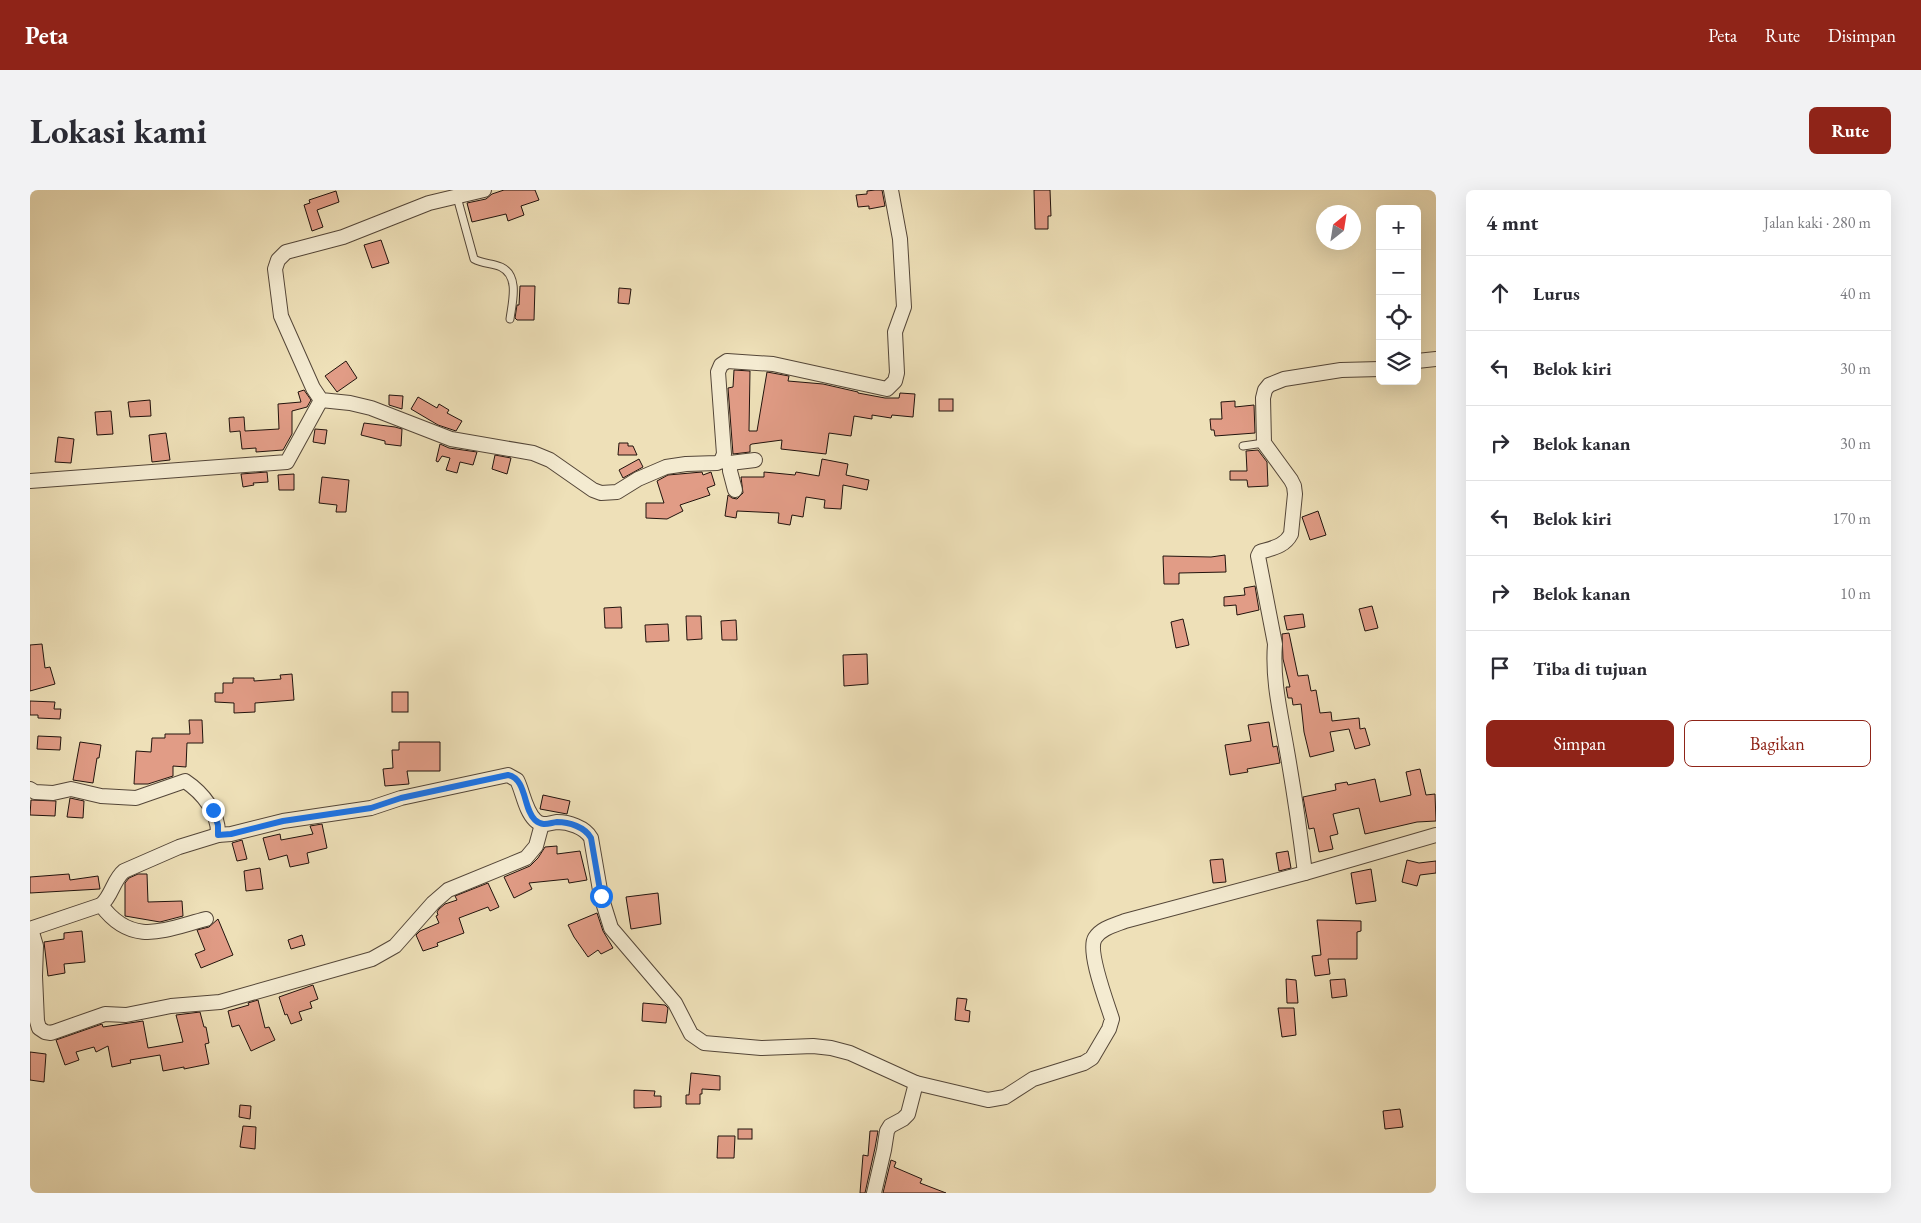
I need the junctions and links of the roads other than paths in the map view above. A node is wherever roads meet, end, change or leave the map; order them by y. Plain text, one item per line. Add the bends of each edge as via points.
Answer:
1 (484, 190) edge
2 (891, 190) edge
3 (457, 198) junction
4 (510, 319) dead end
5 (1436, 358) edge
6 (1421, 360) edge
7 (1376, 370) edge
8 (321, 400) junction
9 (1264, 443) junction
10 (1242, 446) dead end
11 (754, 460) dead end
12 (726, 462) junction
13 (30, 481) edge
14 (734, 490) dead end
15 (30, 789) edge
16 (542, 824) junction
17 (218, 835) junction
18 (1436, 835) edge
19 (1305, 873) junction
20 (101, 905) junction
21 (206, 919) dead end
22 (30, 929) edge
23 (916, 1083) junction
24 (874, 1193) edge

1 - 3 street
2 - 12 street via 900,239 904,307 895,332 895,381 887,389 773,364 724,362 718,372
3 - 4 lane via 474,259 501,267 511,279 514,287
3 - 8 street via 428,203 343,237 286,252 278,260 275,269 281,316
5 - 6 street
7 - 9 street via 1341,370 1284,379 1269,385 1263,398
8 - 12 street via 371,408 450,439 533,454 550,460 601,493 617,492 666,467
8 - 13 street via 286,462
9 - 10 lane
9 - 19 street via 1292,480 1295,494 1288,540 1260,552 1258,556 1275,644 1277,698
11 - 12 street
12 - 14 street
15 - 17 street via 53,793 71,789 101,796 136,798 185,782 198,791 213,810
16 - 17 street via 533,819 517,780 508,775 401,798 371,808
16 - 22 street via 536,846 526,858 448,890 395,946 372,959 220,1002 171,1006 126,1015 105,1014 51,1033 45,1032 37,1021 36,946
16 - 23 street via 556,822 578,826 588,832 611,928 675,1003 699,1041 760,1048 831,1048 850,1053
17 - 20 street via 124,871
18 - 19 street
19 - 23 street via 1104,929 1094,939 1092,954 1112,1019 1092,1058 1084,1063 1033,1079 1005,1097 988,1100
20 - 21 street via 122,926 138,931 155,933
20 - 22 street
23 - 24 street via 908,1114 886,1131

